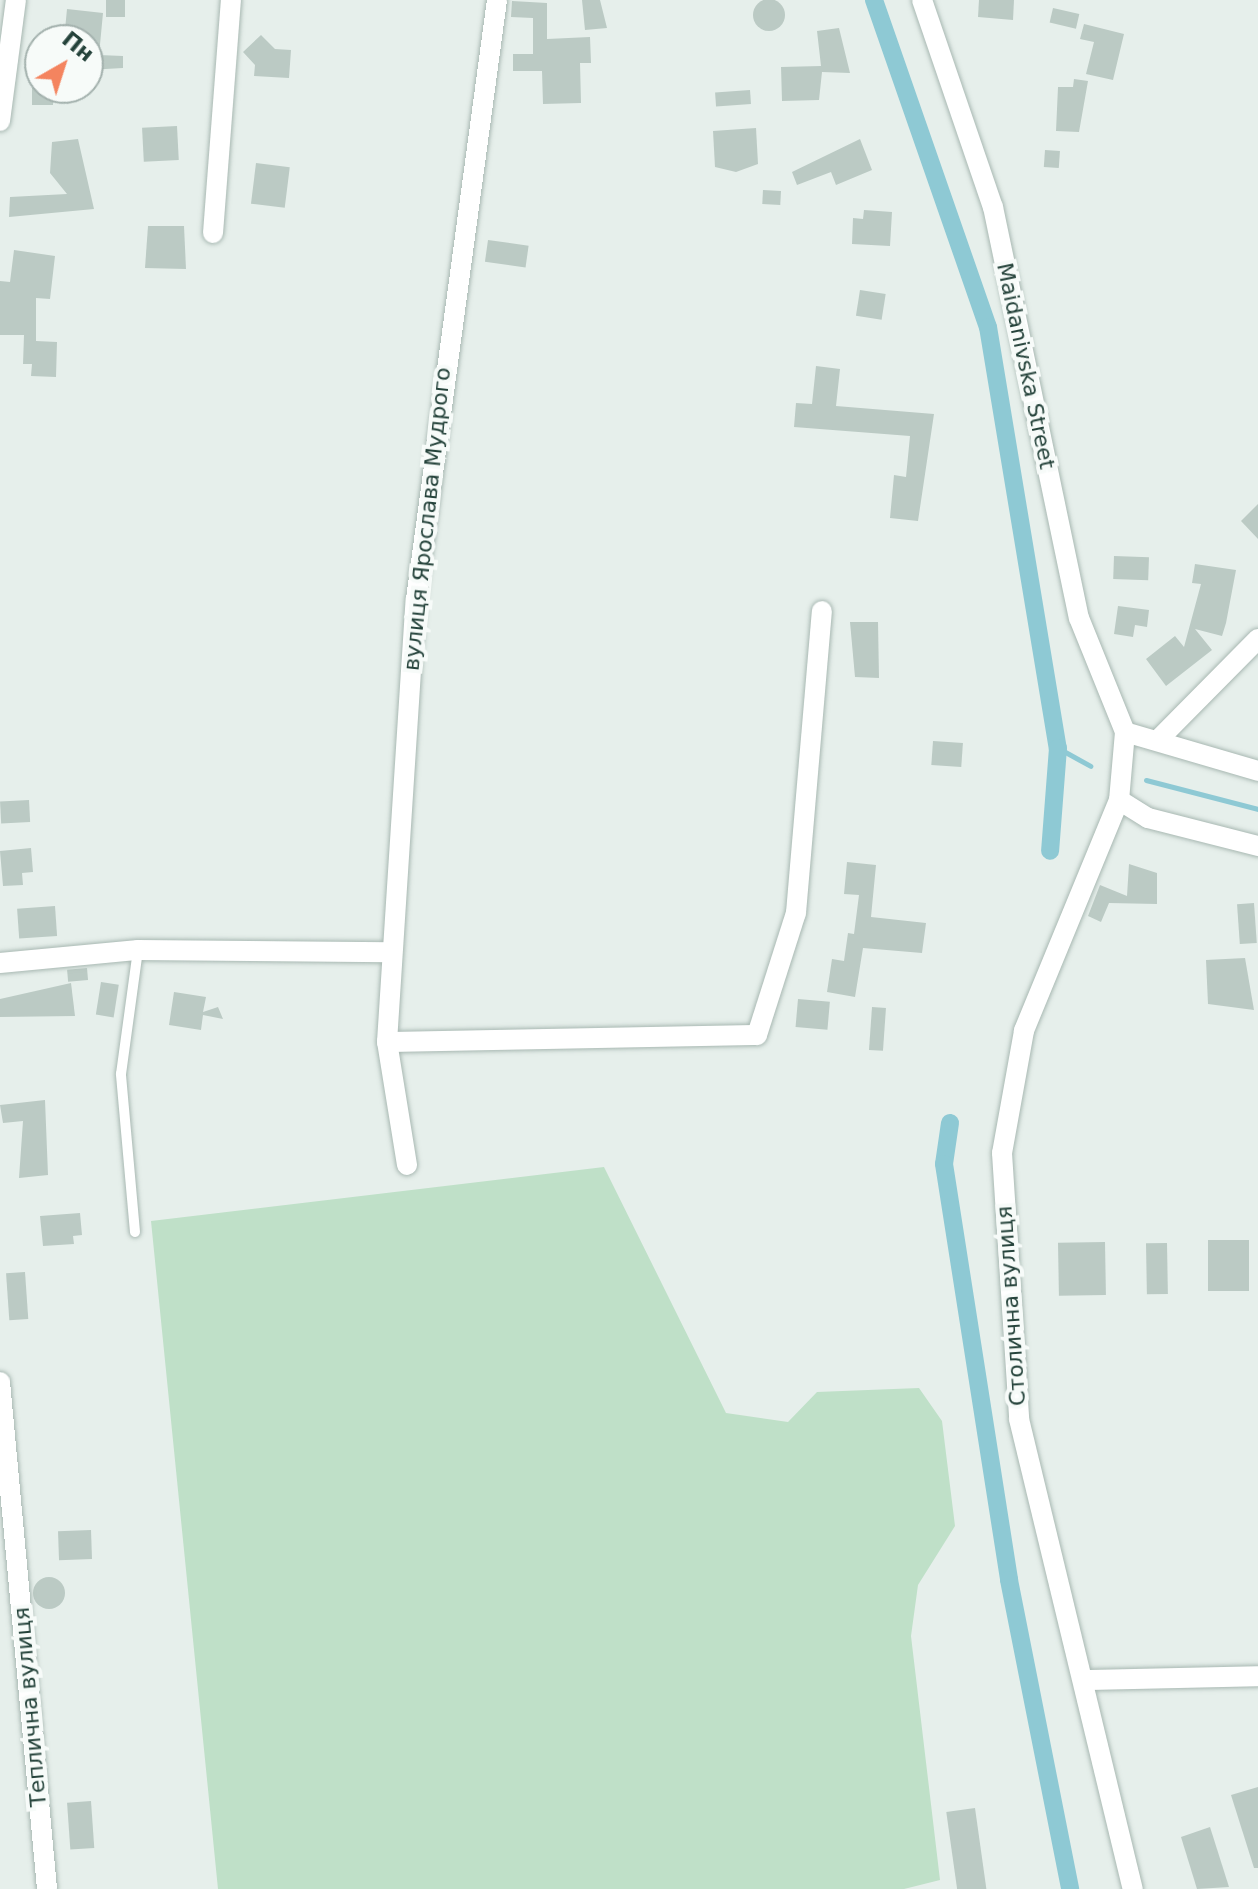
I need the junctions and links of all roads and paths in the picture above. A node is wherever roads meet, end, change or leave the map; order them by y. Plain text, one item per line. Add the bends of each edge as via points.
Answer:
1 (16, 0) edge
2 (231, 0) edge
3 (497, 0) edge
4 (923, 0) edge
5 (0, 121) edge
6 (213, 233) dead end
7 (822, 611) dead end
8 (1258, 639) edge
9 (1125, 732) junction
10 (1158, 740) junction
11 (1258, 771) edge
12 (1119, 800) junction
13 (1258, 846) edge
14 (138, 950) junction
15 (390, 952) junction
16 (0, 963) edge
17 (387, 1042) junction
18 (407, 1165) dead end
19 (135, 1232) dead end
20 (0, 1382) edge
21 (1258, 1676) edge
22 (1088, 1680) junction
23 (47, 1889) edge
24 (1133, 1889) edge

1 - 5 street
2 - 6 street
3 - 15 street, вулиця Ярослава Мудрого via 416,599
4 - 9 street, Maidanivska Street via 993,207 1079,618
7 - 17 street via 796,913 757,1035
8 - 10 street
9 - 10 street
9 - 12 street, Столична вулиця
10 - 11 street
12 - 13 street via 1148,818
12 - 22 street, Столична вулиця via 1024,1031 1002,1153 1019,1419
14 - 15 street
14 - 16 street
14 - 19 lane via 121,1074
15 - 17 street, вулиця Ярослава Мудрого
17 - 18 street, вулиця Ярослава Мудрого
20 - 23 street, Теплична вулиця
21 - 22 street
22 - 24 street, Столична вулиця

